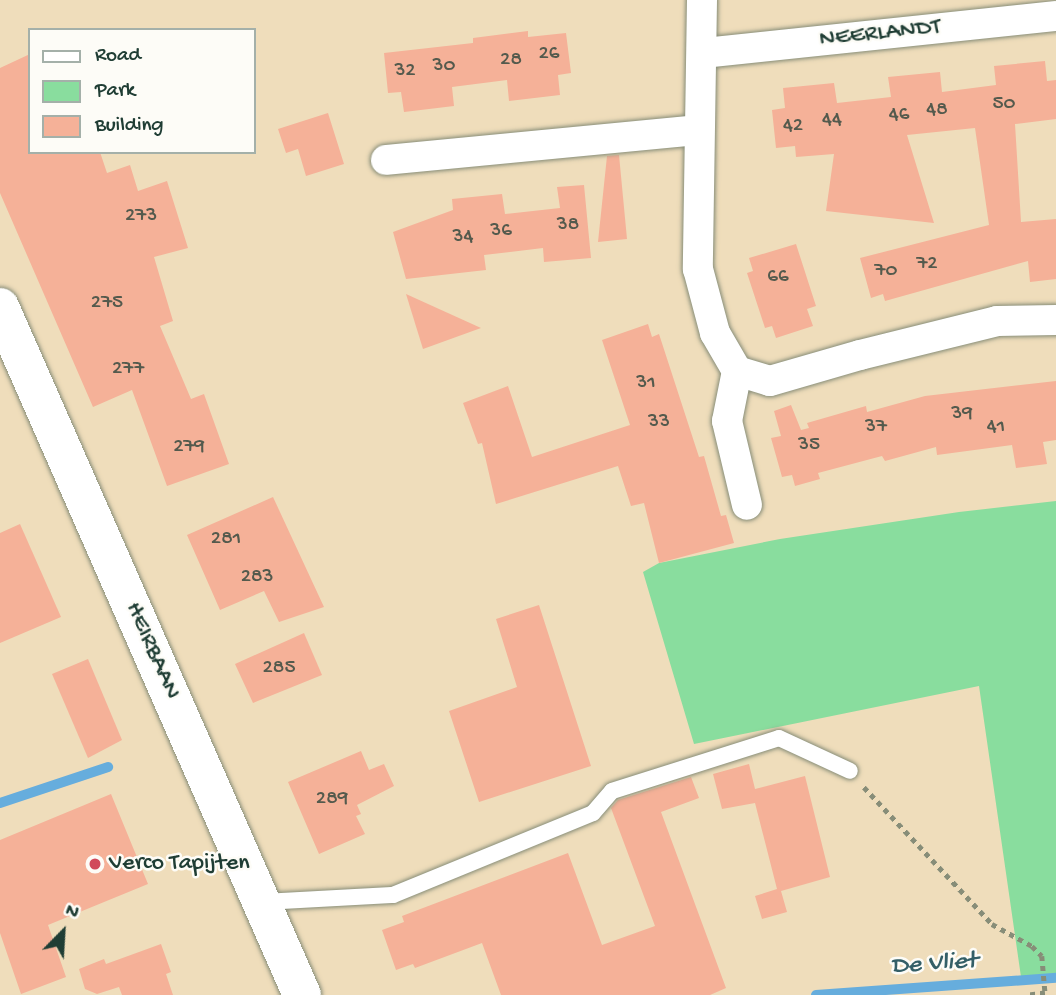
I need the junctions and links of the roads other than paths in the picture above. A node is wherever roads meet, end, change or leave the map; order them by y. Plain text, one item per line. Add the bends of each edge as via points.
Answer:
1 (702, 0) edge
2 (1056, 16) edge
3 (703, 52) junction
4 (698, 130) junction
5 (386, 160) dead end
6 (0, 307) edge
7 (1056, 320) edge
8 (737, 371) junction
9 (747, 505) dead end
10 (849, 771) road end
11 (262, 902) junction
12 (302, 995) edge

1 - 3 street
2 - 3 street, NEERLANDT
3 - 4 street
4 - 5 street
4 - 8 street via 698,269 715,333
6 - 11 main road, HEIRBAAN
7 - 8 street via 997,321 769,381
8 - 9 street via 727,421
10 - 11 lane via 779,738 612,790 593,813 393,895
11 - 12 main road, HEIRBAAN

